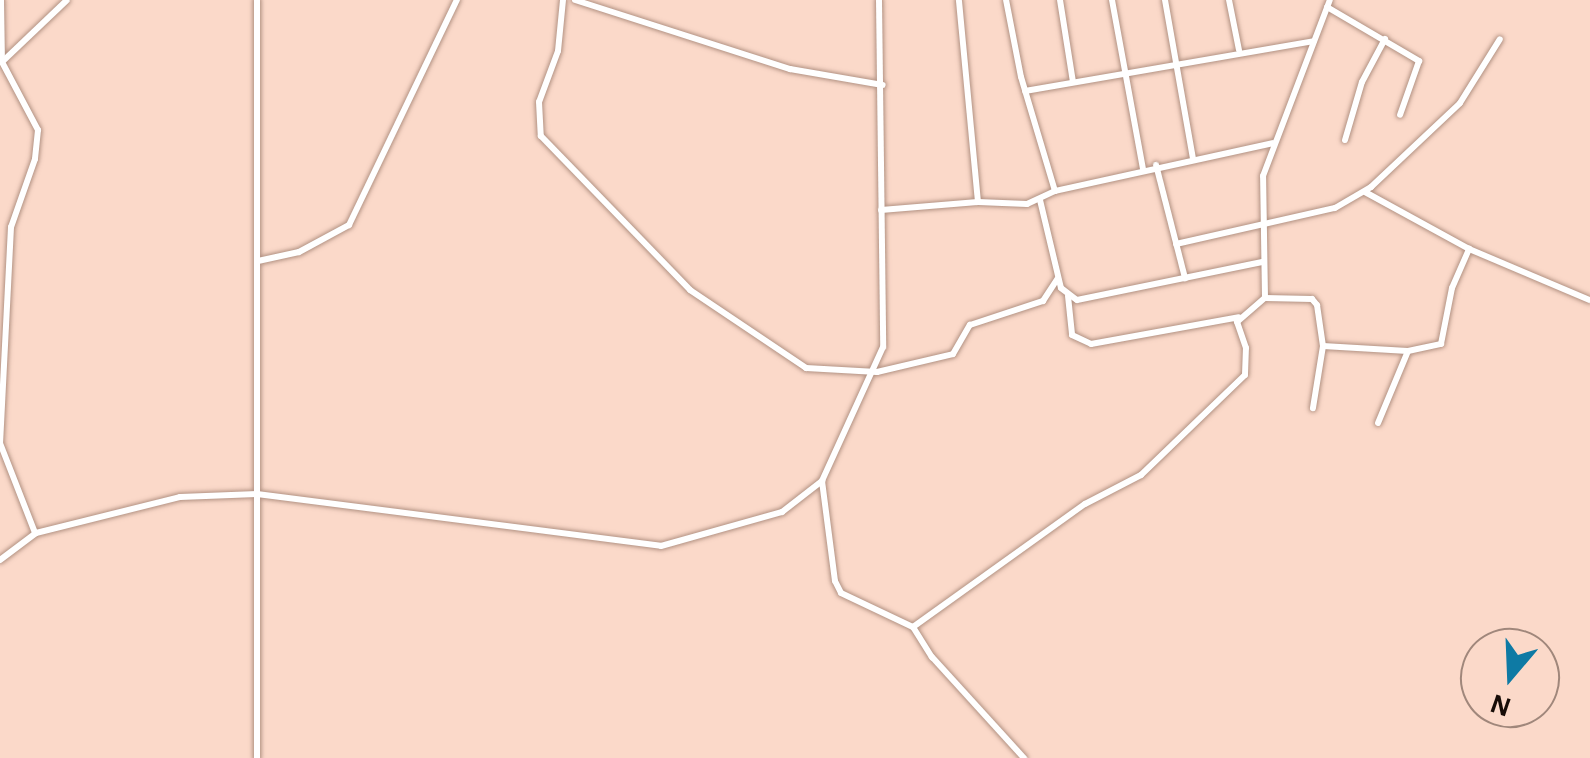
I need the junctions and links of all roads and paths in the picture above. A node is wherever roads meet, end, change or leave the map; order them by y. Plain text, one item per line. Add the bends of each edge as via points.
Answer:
1 (1, 0) edge
2 (67, 0) edge
3 (257, 0) edge
4 (457, 0) edge
5 (563, 0) edge
6 (575, 0) edge
7 (879, 0) edge
8 (959, 0) edge
9 (1006, 0) edge
10 (1060, 0) edge
11 (1112, 0) edge
12 (1166, 0) edge
13 (1229, 0) edge
14 (1328, 4) edge
15 (1500, 38) dead end
16 (1385, 39) junction
17 (1314, 41) junction
18 (1239, 50) junction
19 (1, 62) edge
20 (1178, 63) junction
21 (1128, 72) junction
22 (1072, 82) junction
23 (883, 84) junction
24 (1025, 91) junction
25 (1400, 115) dead end
26 (1345, 140) dead end
27 (1273, 143) junction
28 (1193, 158) junction
29 (1156, 165) junction
30 (1142, 169) junction
31 (1055, 191) junction
32 (1364, 191) junction
33 (1040, 200) junction
34 (978, 202) junction
35 (881, 210) junction
36 (1260, 228) junction
37 (1176, 244) junction
38 (1469, 250) junction
39 (258, 261) junction
40 (1262, 262) junction
41 (1058, 278) junction
42 (1185, 278) junction
43 (1068, 296) junction
44 (1265, 298) junction
45 (1590, 300) edge
46 (1239, 317) junction
47 (1323, 346) junction
48 (1408, 351) junction
49 (876, 372) junction
50 (1314, 408) dead end
51 (1378, 424) dead end
52 (822, 481) junction
53 (808, 492) junction
54 (257, 494) junction
55 (825, 504) junction
56 (36, 533) junction
57 (0, 560) edge
58 (914, 627) junction
59 (257, 758) edge
60 (1024, 758) edge

1 - 19 street
2 - 19 street
3 - 39 street
4 - 39 street via 348,225 299,252
5 - 49 street via 558,50 539,102 541,136 690,290 806,368
6 - 23 street via 790,69
7 - 23 street
8 - 34 street
9 - 24 street
10 - 22 street
11 - 21 street
12 - 20 street
13 - 18 street
14 - 16 street
14 - 17 street
15 - 32 street via 1460,103
16 - 25 street via 1419,61
16 - 26 street via 1362,82
17 - 18 street
17 - 27 street
18 - 20 street
19 - 56 street via 38,130 36,159 10,227 0,442
20 - 21 street
20 - 28 street
21 - 22 street
21 - 30 street
22 - 24 street
23 - 35 street
24 - 31 street
27 - 28 street
27 - 36 street
28 - 29 street
29 - 30 street
29 - 37 street
30 - 31 street
31 - 33 street
32 - 36 street via 1335,208
32 - 38 street
33 - 34 street
33 - 41 street
34 - 35 street
35 - 49 street via 885,313
36 - 37 street
36 - 40 street
37 - 42 street
38 - 45 street
38 - 48 street via 1452,288 1441,344
39 - 54 street
40 - 42 street
40 - 44 street
41 - 43 street
41 - 49 street via 1043,301 970,325 953,354
42 - 43 street via 1077,300
43 - 46 street via 1072,334 1090,344
44 - 46 street
44 - 47 street via 1312,300
46 - 58 street via 1244,375 1190,432 1141,475 1085,504
47 - 48 street
47 - 50 street
48 - 51 street
49 - 52 street
52 - 53 street
52 - 55 street
53 - 54 street via 782,512 640,548
53 - 55 street
54 - 56 street via 180,497
54 - 59 street
55 - 58 street via 837,588
56 - 57 street
58 - 60 street via 932,657

